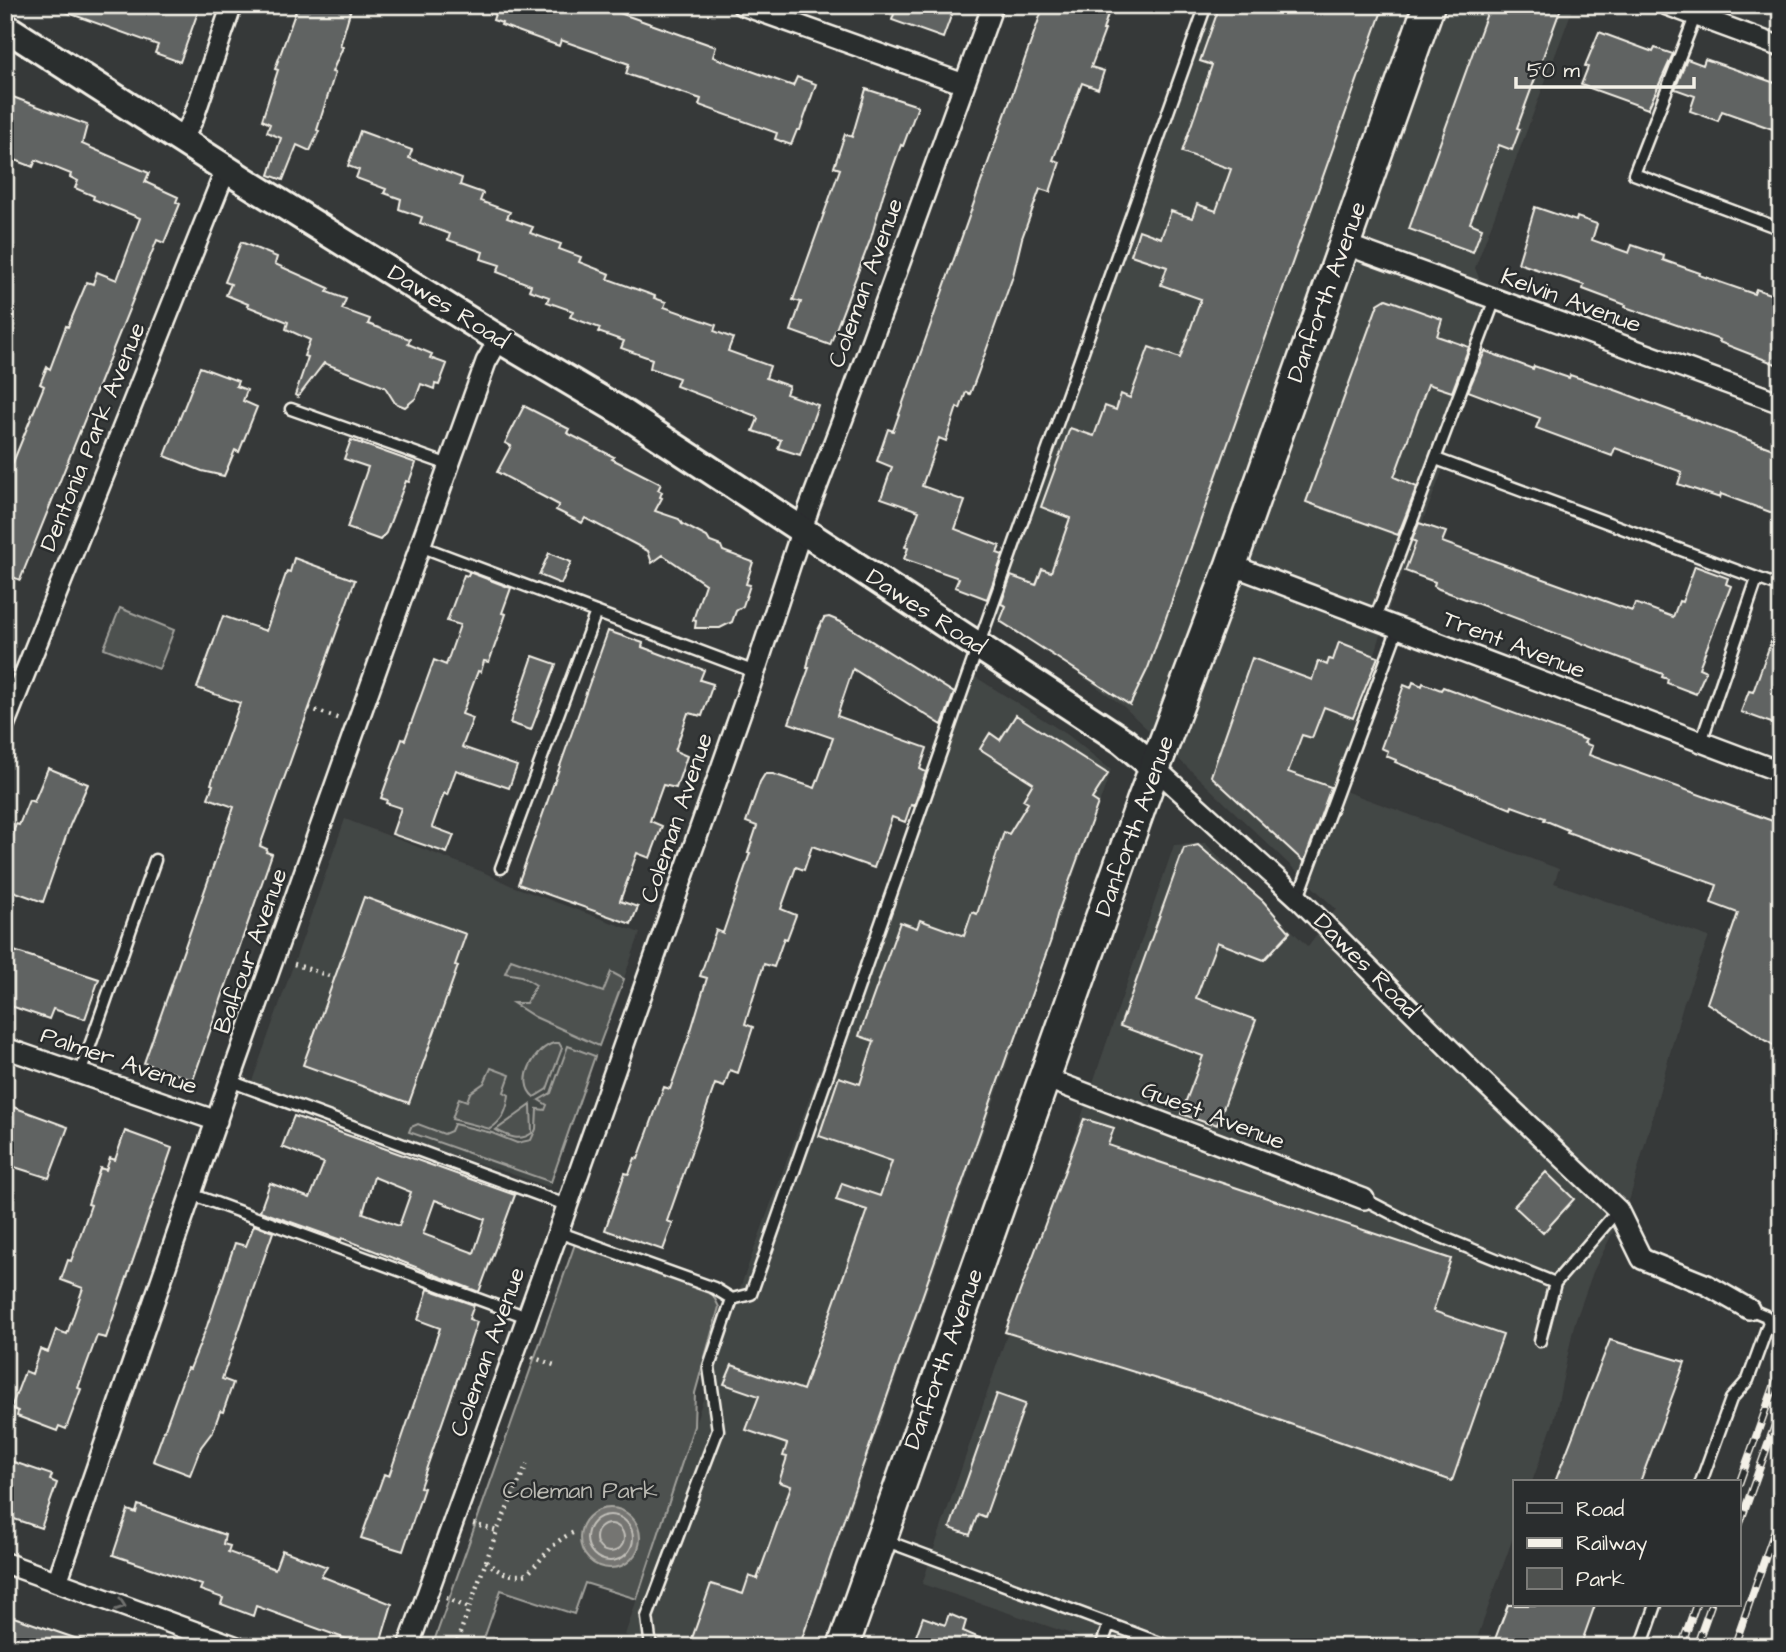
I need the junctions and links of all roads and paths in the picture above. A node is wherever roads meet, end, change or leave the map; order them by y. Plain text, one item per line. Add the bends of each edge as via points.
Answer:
1 (232, 5) edge
2 (742, 5) edge
3 (993, 5) edge
4 (1206, 5) edge
5 (1429, 5) edge
6 (1667, 5) edge
7 (1695, 17) junction
8 (5, 27) edge
9 (1781, 47) edge
10 (964, 84) junction
11 (182, 140) junction
12 (226, 169) junction
13 (1781, 229) edge
14 (1344, 244) junction
15 (1495, 299) junction
16 (499, 339) junction
17 (1781, 404) edge
18 (291, 410) dead end
19 (1436, 459) junction
20 (449, 465) junction
21 (801, 531) junction
22 (420, 546) junction
23 (1230, 565) junction
24 (1757, 579) junction
25 (1781, 587) edge
26 (596, 612) junction
27 (1375, 619) junction
28 (1398, 628) junction
29 (978, 647) junction
30 (755, 672) junction
31 (309, 708) dead end
32 (340, 719) dead end
33 (5, 723) edge
34 (1701, 743) junction
35 (1155, 768) junction
36 (1781, 772) edge
37 (155, 860) dead end
38 (501, 868) dead end
39 (1298, 898) junction
40 (290, 963) dead end
41 (335, 978) dead end
42 (5, 1048) edge
43 (80, 1074) junction
44 (1045, 1079) junction
45 (230, 1081) junction
46 (217, 1121) junction
47 (191, 1194) junction
48 (1364, 1199) joint
49 (566, 1205) junction
50 (1618, 1210) junction
51 (558, 1232) junction
52 (1555, 1283) junction
53 (732, 1298) junction
54 (1749, 1309) joint
55 (527, 1317) junction
56 (1540, 1341) dead end
57 (531, 1356) dead end
58 (557, 1362) dead end
59 (527, 1464) dead end
60 (1702, 1480) edge
61 (472, 1524) dead end
62 (497, 1531) junction
63 (575, 1532) dead end
64 (881, 1538) junction
65 (486, 1561) junction
66 (5, 1563) edge
67 (57, 1582) junction
68 (445, 1598) dead end
69 (1656, 1606) edge
70 (469, 1608) junction
71 (1109, 1624) junction
72 (237, 1647) edge
73 (408, 1647) edge
74 (455, 1647) edge
75 (652, 1647) edge
76 (843, 1647) edge
77 (1101, 1647) edge
78 (1171, 1647) edge
79 (1641, 1647) edge

1 - 11 street
2 - 10 street
3 - 10 street, Coleman Avenue
4 - 29 lane
5 - 14 main road, Danforth Avenue
6 - 7 street
7 - 9 street
7 - 13 lane via 1634,174
8 - 11 street, Dawes Road
10 - 21 street, Coleman Avenue
11 - 12 street, Dawes Road
12 - 16 street, Dawes Road
12 - 33 street, Dentonia Park Avenue
14 - 15 street, Kelvin Avenue
14 - 23 main road, Danforth Avenue
15 - 17 street, Kelvin Avenue
15 - 19 lane
16 - 20 street, Balfour Avenue via 486,362
16 - 21 street, Dawes Road via 622,412
18 - 20 lane
19 - 24 lane
19 - 27 lane
20 - 22 street, Balfour Avenue
21 - 29 street, Dawes Road
21 - 30 street, Coleman Avenue
22 - 26 lane
22 - 45 street, Balfour Avenue
23 - 27 street, Trent Avenue
23 - 35 main road, Danforth Avenue
24 - 25 lane
24 - 34 lane
26 - 30 lane
26 - 38 lane
27 - 28 street, Trent Avenue
28 - 34 street, Trent Avenue
28 - 39 lane
29 - 35 street, Dawes Road via 1123,741
29 - 53 lane via 751,1294
30 - 49 street, Coleman Avenue
31 - 32 path
34 - 36 street, Trent Avenue
35 - 39 street, Dawes Road
35 - 44 main road, Danforth Avenue
37 - 43 lane
39 - 50 street, Dawes Road
40 - 41 path
42 - 43 street, Palmer Avenue
43 - 46 street, Palmer Avenue
44 - 48 street, Guest Avenue
44 - 64 main road, Danforth Avenue
45 - 46 street, Balfour Avenue
45 - 49 lane
46 - 47 street, Balfour Avenue
47 - 55 lane
47 - 67 street, Balfour Avenue
48 - 52 lane via 1422,1229
49 - 51 street, Coleman Avenue
50 - 52 lane
50 - 54 street, Dawes Road via 1642,1259 1707,1285
51 - 53 lane
51 - 55 street, Coleman Avenue
52 - 56 lane
53 - 75 lane via 709,1367 719,1430 647,1617
54 - 60 lane via 1769,1322 1748,1380 1731,1399
55 - 73 street, Coleman Avenue
57 - 58 path via 554,1365
59 - 62 path
61 - 62 path
62 - 65 path
63 - 65 path via 551,1546 527,1574 503,1574
64 - 71 lane
64 - 76 main road, Danforth Avenue
65 - 70 path
66 - 67 street
67 -> 72 street
68 - 70 path
69 - 79 lane
70 - 74 path
71 - 77 lane
71 - 78 lane

